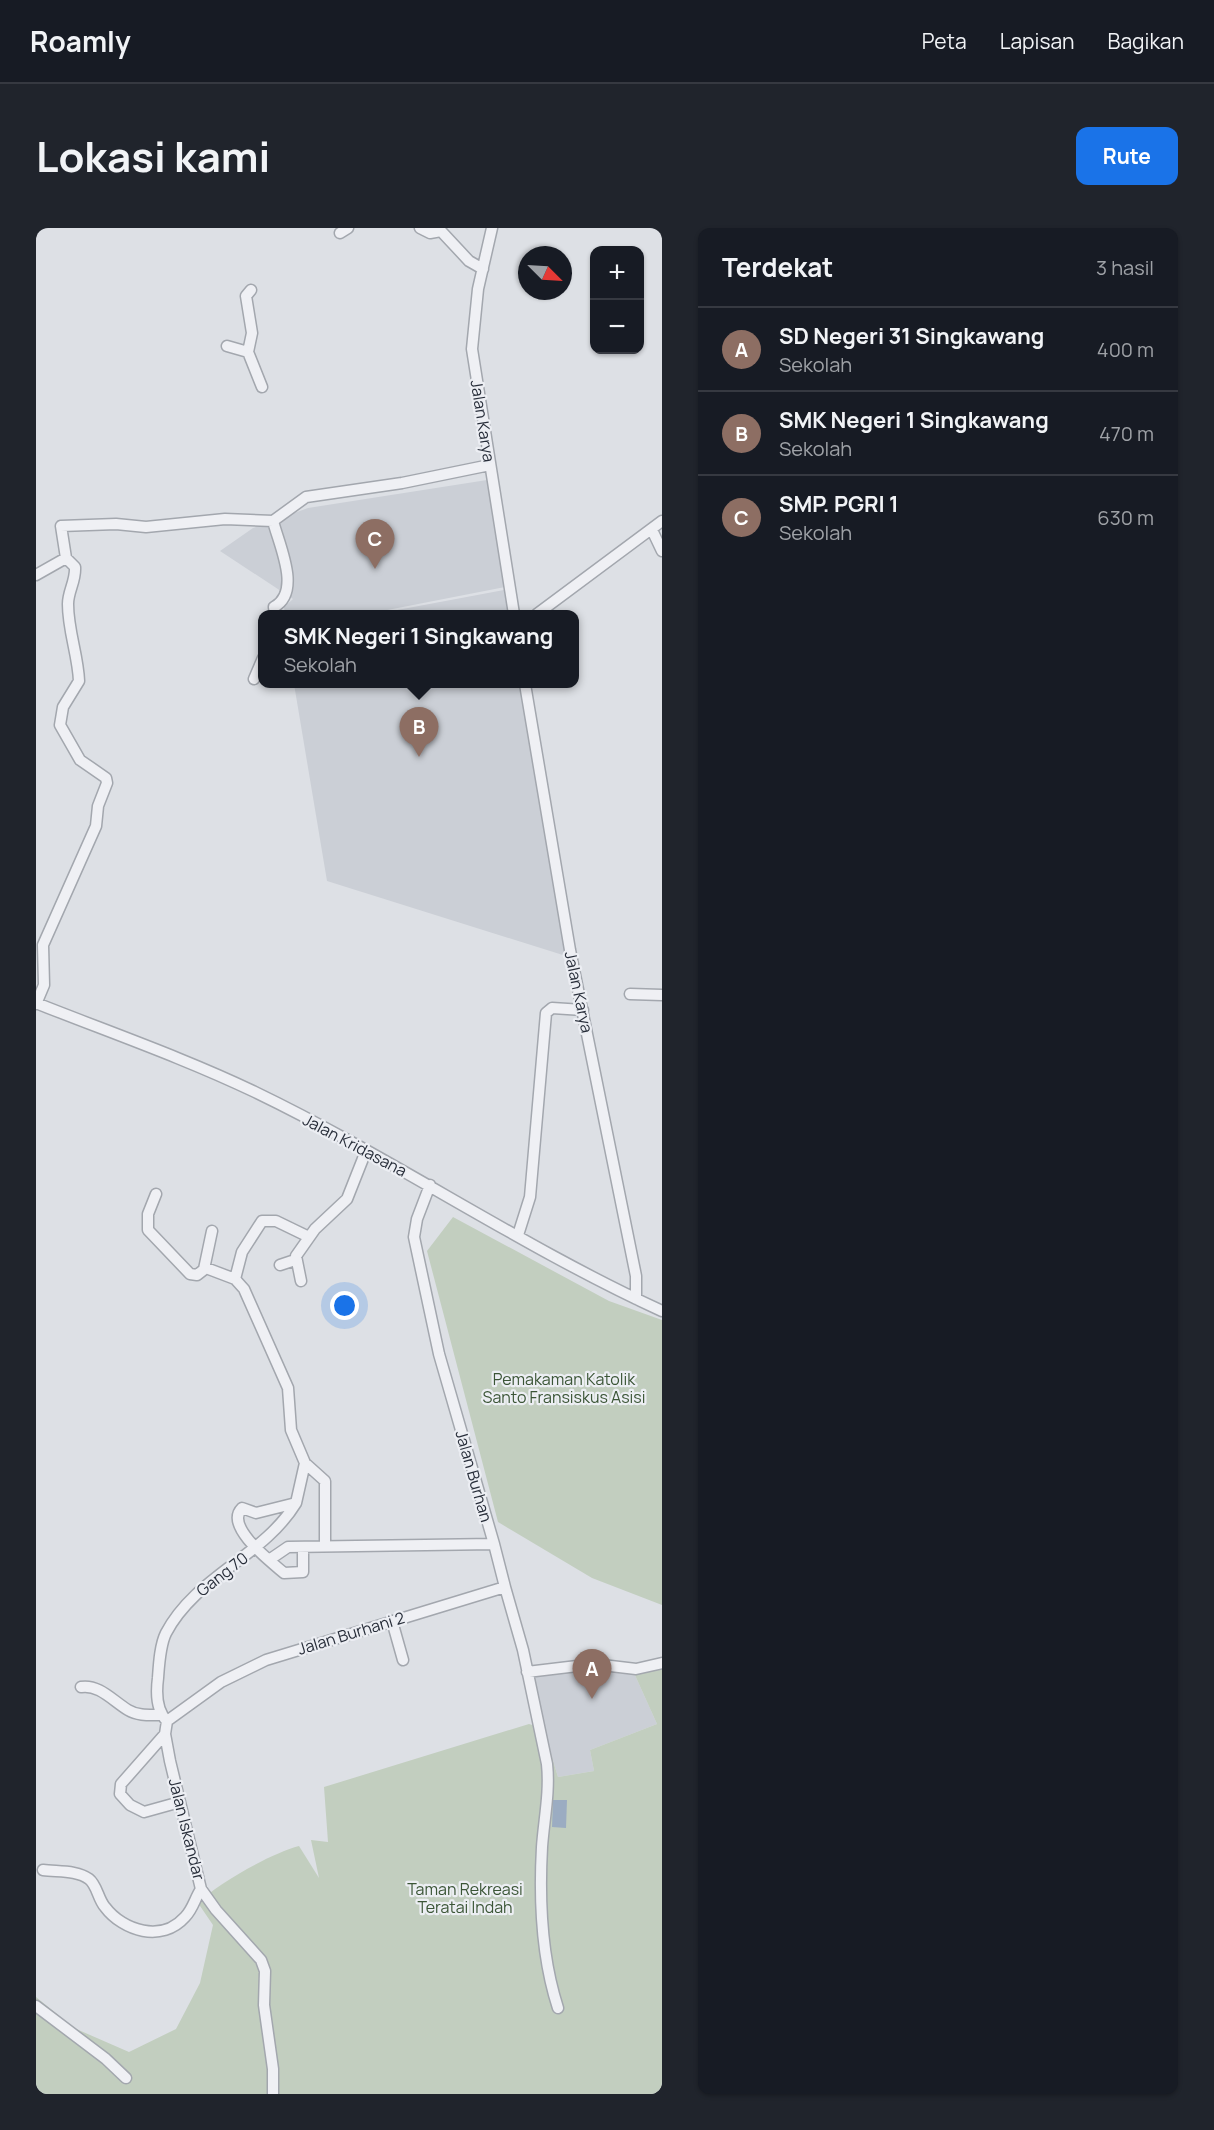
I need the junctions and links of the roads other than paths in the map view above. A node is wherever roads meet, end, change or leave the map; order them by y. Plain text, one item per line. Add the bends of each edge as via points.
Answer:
1 (420, 228) edge
2 (492, 228) edge
3 (483, 269) junction
4 (251, 290) dead end
5 (227, 346) dead end
6 (248, 352) junction
7 (262, 387) dead end
8 (490, 465) junction
9 (273, 521) junction
10 (662, 521) edge
11 (652, 530) junction
12 (662, 550) edge
13 (66, 558) junction
14 (36, 575) edge
15 (275, 610) edge
16 (513, 610) edge
17 (543, 610) edge
18 (258, 670) edge
19 (254, 679) dead end
20 (526, 688) edge
21 (630, 994) dead end
22 (662, 995) edge
23 (36, 1003) edge
24 (583, 1010) junction
25 (366, 1150) junction
26 (430, 1185) junction
27 (156, 1194) dead end
28 (212, 1231) dead end
29 (518, 1235) junction
30 (309, 1237) junction
31 (295, 1260) junction
32 (280, 1264) dead end
33 (204, 1269) junction
34 (235, 1279) junction
35 (301, 1281) dead end
36 (636, 1299) junction
37 (662, 1311) edge
38 (305, 1463) junction
39 (296, 1503) junction
40 (494, 1544) junction
41 (325, 1546) junction
42 (255, 1548) junction
43 (303, 1548) junction
44 (269, 1560) junction
45 (505, 1587) junction
46 (392, 1621) junction
47 (403, 1660) dead end
48 (662, 1663) edge
49 (527, 1672) junction
50 (81, 1687) dead end
51 (164, 1718) junction
52 (165, 1734) junction
53 (180, 1802) junction
54 (44, 1870) dead end
55 (201, 1889) junction
56 (36, 2006) edge
57 (558, 2008) dead end
58 (126, 2078) dead end
59 (273, 2094) edge

1 - 3 street via 430,233 441,231 469,261
2 - 3 street, Jalan Karya
3 - 8 street, Jalan Karya via 472,349
4 - 6 street via 246,296 252,333
5 - 6 street
6 - 7 street
8 - 9 street via 306,497
8 - 16 street, Jalan Karya
9 - 13 street via 225,519 146,528 116,524 61,526
9 - 15 street via 288,587
10 - 11 street
11 - 12 street
11 - 17 street
13 - 14 street
13 - 23 street via 75,567 68,605 79,681 63,707 60,725 80,760 107,781 96,826 43,945 44,985
18 - 19 street
20 - 24 street, Jalan Karya
21 - 22 street
23 - 25 street, Jalan Kridasana via 221,1076
24 - 29 street via 552,1008 546,1013 530,1197
24 - 36 street, Jalan Karya via 636,1276
25 - 26 street, Jalan Kridasana
25 - 30 street via 347,1199
26 - 29 street, Jalan Kridasana
26 - 40 street, Jalan Burhan via 414,1237 439,1354
27 - 33 street via 147,1221 150,1234 190,1274 197,1275
28 - 33 street
29 - 36 street, Jalan Kridasana
30 - 31 street
30 - 34 street via 276,1221 262,1221 242,1252
31 - 32 street
31 - 35 street
33 - 34 street
34 - 38 street via 253,1306 286,1383 291,1430
36 - 37 street, Jalan Kridasana
38 - 39 street
38 - 41 street via 325,1481
39 - 42 street, Gang 70 via 285,1520
39 - 42 street via 256,1513 240,1509 237,1522
40 - 41 street, Jalan Burhan
40 - 45 street
41 - 43 street, Jalan Burhan
42 - 44 street
42 - 51 street, Gang 70 via 197,1593 165,1634 157,1691
43 - 44 street, Jalan Burhan via 283,1549
43 - 44 street via 301,1574 284,1573
45 - 46 street, Jalan Burhani 2
45 - 49 street
46 - 47 street
46 - 51 street, Jalan Burhani 2 via 266,1660 221,1682
48 - 49 street via 636,1669 594,1664
49 - 57 street via 549,1779 541,1919 548,1976
50 - 51 street via 94,1687 132,1712
51 - 52 street, Jalan Iskandar
52 - 53 street, Jalan Iskandar
52 - 53 street via 121,1784 120,1794 144,1812
53 - 55 street, Jalan Iskandar
54 - 55 street via 84,1876 94,1884 113,1917 150,1933 170,1928 185,1917
55 - 59 street, Jalan Iskandar via 261,1960 265,1971 264,2006
56 - 58 street

